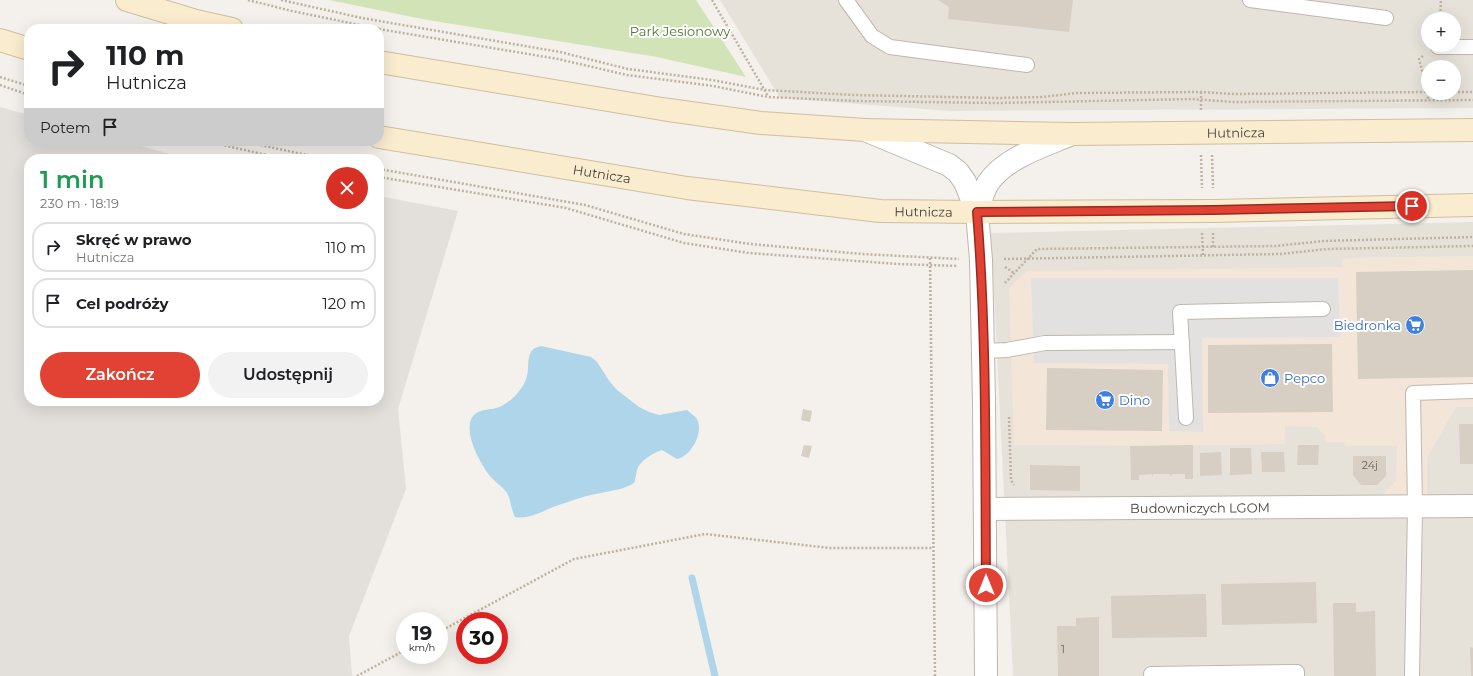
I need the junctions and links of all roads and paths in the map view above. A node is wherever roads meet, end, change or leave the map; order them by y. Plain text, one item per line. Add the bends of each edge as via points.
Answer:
1 (127, 0) edge
2 (248, 0) edge
3 (281, 0) edge
4 (712, 0) edge
5 (846, 0) edge
6 (1250, 0) edge
7 (1441, 0) edge
8 (1440, 12) edge
9 (1386, 18) dead end
10 (210, 24) edge
11 (354, 24) edge
12 (384, 30) edge
13 (0, 40) edge
14 (24, 47) edge
15 (1461, 47) edge
16 (1473, 47) edge
17 (1424, 54) dead end
18 (384, 63) edge
19 (1027, 65) dead end
20 (1421, 66) edge
21 (0, 77) edge
22 (24, 84) edge
23 (0, 86) edge
24 (765, 90) junction
25 (1201, 92) junction
26 (1421, 92) edge
27 (1461, 92) edge
28 (1473, 92) edge
29 (24, 93) edge
30 (768, 97) junction
31 (1201, 100) junction
32 (1428, 100) edge
33 (1461, 100) edge
34 (1473, 100) edge
35 (865, 130) junction
36 (1473, 130) edge
37 (1206, 132) junction
38 (1072, 134) junction
39 (384, 138) edge
40 (227, 146) edge
41 (265, 146) edge
42 (262, 154) edge
43 (302, 154) edge
44 (384, 170) edge
45 (384, 178) edge
46 (1473, 205) edge
47 (1207, 210) junction
48 (977, 212) junction
49 (1473, 238) edge
50 (1473, 246) edge
51 (1202, 247) junction
52 (1213, 247) junction
53 (1203, 255) junction
54 (930, 258) junction
55 (1030, 258) junction
56 (981, 260) junction
57 (929, 265) junction
58 (1006, 290) dead end
59 (1322, 309) dead end
60 (1182, 342) junction
61 (983, 351) junction
62 (1473, 391) edge
63 (1009, 412) dead end
64 (1186, 418) dead end
65 (1473, 506) edge
66 (1415, 507) junction
67 (985, 509) junction
68 (1020, 509) junction
69 (933, 548) junction
70 (448, 627) edge
71 (396, 655) edge
72 (1151, 674) dead end
73 (357, 676) edge
74 (935, 676) edge
75 (986, 676) edge
76 (1297, 676) edge
77 (1412, 676) edge

1 - 10 main road
2 - 11 path
3 - 24 path via 362,18 560,52 628,70 712,80
4 - 24 path
5 - 19 lane via 872,36 890,46
6 - 9 lane
7 - 8 path
12 - 30 path via 558,59 627,75 713,86
13 - 14 main road
15 - 16 lane
17 - 20 path via 1419,59
18 - 35 main road, Hutnicza via 761,123
21 - 22 path
23 - 29 path
24 - 25 path via 997,98 1077,93
24 - 30 path
25 - 26 path
25 - 31 path
27 - 28 path
30 - 31 path via 997,103
31 - 32 path
31 - 37 path
33 - 34 path
35 - 38 main road, Hutnicza
35 - 48 street via 948,165 958,172 965,182
36 - 37 main road, Hutnicza
37 - 38 main road, Hutnicza
37 - 47 path
37 - 47 path
38 - 48 street via 1026,154 999,171 987,184
39 - 48 main road, Hutnicza via 687,188 880,211
40 - 42 path
41 - 43 path
44 - 54 path via 574,203 684,234 766,246
45 - 57 path via 566,208 691,244 749,253
46 - 47 main road, Hutnicza
47 - 48 main road, Hutnicza
47 - 51 path
47 - 52 path
48 - 56 street
49 - 52 path via 1324,240 1276,246
50 - 53 path via 1327,248 1280,254
51 - 52 path
51 - 53 path
51 - 55 path via 1037,249
53 - 55 path
54 - 56 path
54 - 57 path
55 - 56 path
55 - 58 path via 1005,282
56 - 61 street
57 - 69 path
59 - 60 lane via 1180,312
60 - 61 lane via 1045,343 1007,350
60 - 64 lane
61 - 67 street
62 - 66 lane via 1413,393
63 - 68 path via 1011,480 1019,492
65 - 66 street, Budowniczych LGOM
66 - 68 street, Budowniczych LGOM
66 - 77 lane
67 - 68 street, Budowniczych LGOM
67 - 75 street
69 - 70 path via 830,548 705,534 574,559
69 - 74 path
71 - 73 path
72 - 76 lane via 1297,672

